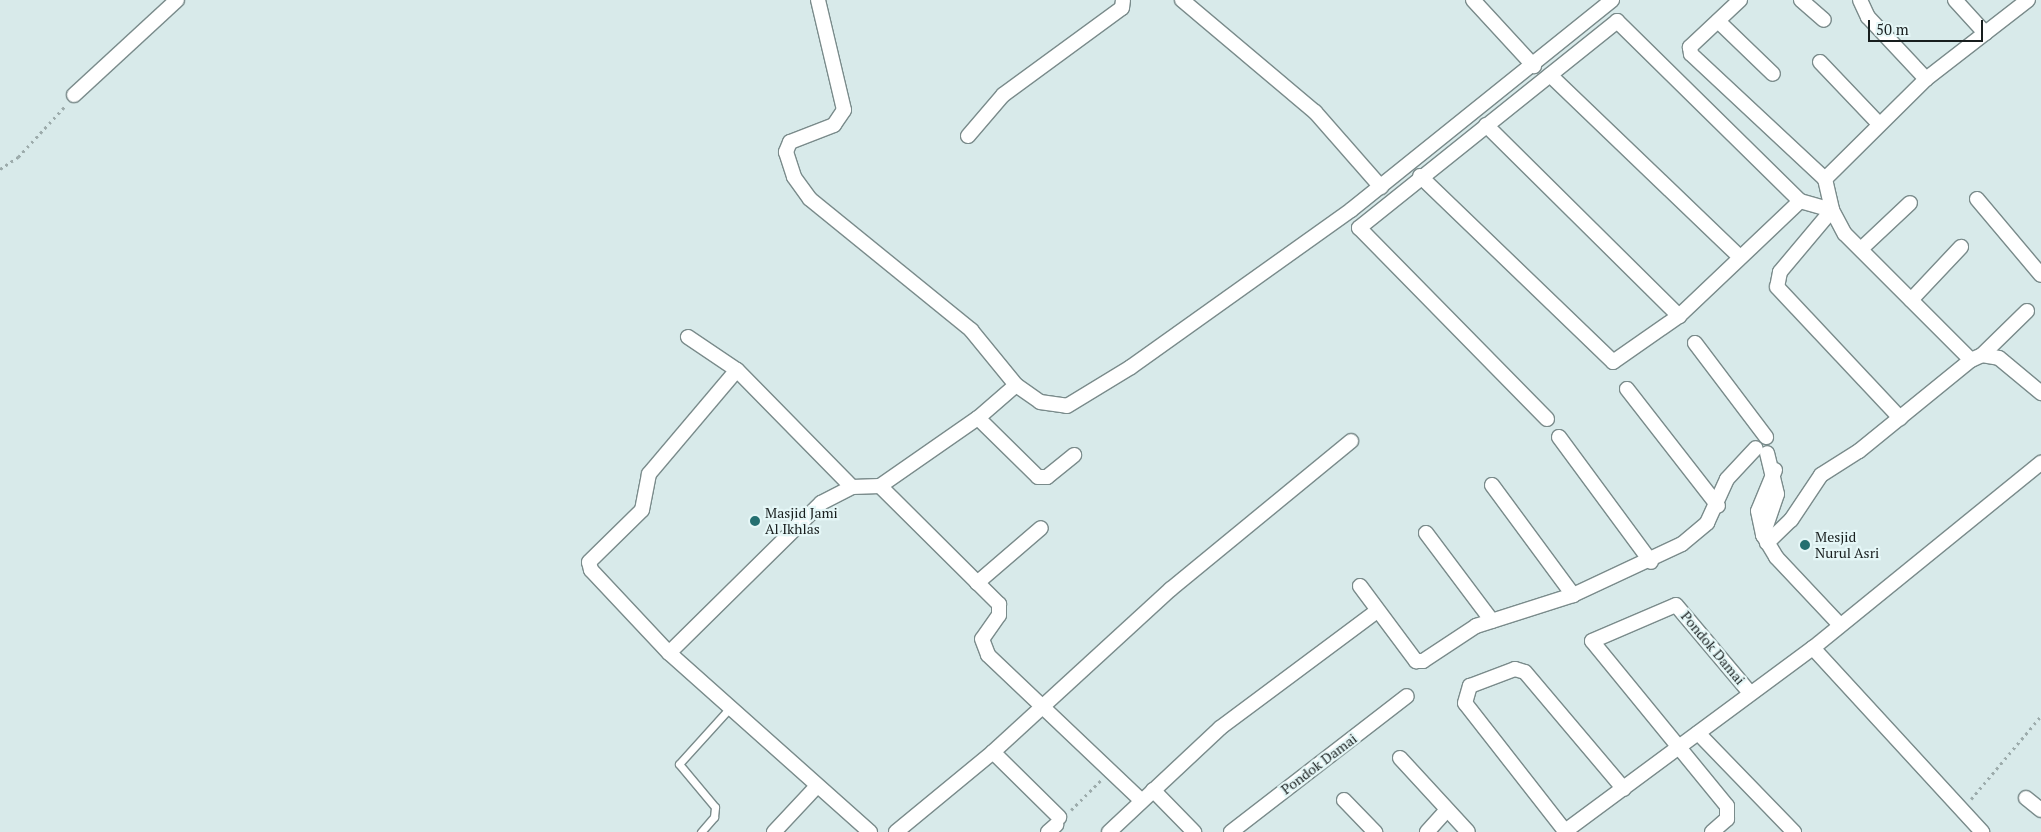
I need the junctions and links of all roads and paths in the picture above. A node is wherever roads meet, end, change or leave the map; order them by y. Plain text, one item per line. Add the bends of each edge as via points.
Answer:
1 (177, 0) edge
2 (818, 0) edge
3 (1123, 0) edge
4 (1182, 0) edge
5 (1473, 0) edge
6 (1612, 0) edge
7 (1740, 0) edge
8 (1801, 0) edge
9 (1860, 0) edge
10 (1955, 0) edge
11 (2028, 0) edge
12 (1718, 20) junction
13 (1824, 20) dead end
14 (1986, 33) junction
15 (1820, 62) dead end
16 (1534, 66) junction
17 (1773, 74) dead end
18 (1550, 75) junction
19 (1926, 79) junction
20 (74, 95) joint
21 (1880, 124) junction
22 (1486, 125) junction
23 (1451, 132) junction
24 (968, 136) dead end
25 (1461, 144) junction
26 (0, 169) edge
27 (1420, 176) junction
28 (1826, 179) junction
29 (1381, 187) junction
30 (1977, 198) dead end
31 (1800, 201) junction
32 (1910, 203) dead end
33 (1832, 210) junction
34 (1961, 247) dead end
35 (1861, 249) junction
36 (1740, 257) junction
37 (2041, 275) edge
38 (1911, 300) junction
39 (2027, 311) dead end
40 (1679, 316) junction
41 (688, 337) dead end
42 (1694, 343) dead end
43 (1976, 357) junction
44 (737, 370) junction
45 (1016, 384) junction
46 (1627, 389) dead end
47 (2041, 393) edge
48 (978, 418) junction
49 (1900, 418) junction
50 (1547, 419) dead end
51 (1560, 437) dead end
52 (1351, 441) dead end
53 (1762, 451) junction
54 (1074, 455) dead end
55 (2041, 463) edge
56 (1492, 485) dead end
57 (880, 486) junction
58 (852, 487) junction
59 (1718, 506) junction
60 (1041, 528) dead end
61 (1426, 533) dead end
62 (1765, 539) junction
63 (1651, 562) junction
64 (977, 583) junction
65 (1360, 586) dead end
66 (1573, 595) junction
67 (1377, 611) junction
68 (1492, 621) junction
69 (1840, 625) junction
70 (1813, 648) junction
71 (669, 653) junction
72 (1750, 693) junction
73 (1407, 696) dead end
74 (1045, 705) junction
75 (728, 710) junction
76 (2041, 716) edge
77 (1698, 733) junction
78 (1680, 748) junction
79 (993, 752) junction
80 (1400, 758) dead end
81 (1111, 770) junction
82 (817, 786) junction
83 (1624, 789) junction
84 (1153, 790) junction
85 (2026, 798) dead end
86 (1141, 800) junction
87 (1344, 800) dead end
88 (1962, 809) junction
89 (1447, 810) junction
90 (2041, 810) edge
91 (1054, 824) edge
92 (1974, 829) edge
93 (701, 832) edge
94 (774, 832) edge
95 (870, 832) edge
96 (896, 832) edge
97 (1109, 832) edge
98 (1194, 832) edge
99 (1231, 832) edge
100 (1375, 832) edge
101 (1427, 832) edge
102 (1468, 832) edge
103 (1564, 832) edge
104 (1712, 832) edge
105 (1794, 832) edge

1 - 20 street
2 - 45 street via 828,54 844,110 841,118 790,142 786,152 794,177 810,199 971,330
3 - 24 street via 1122,8 1003,95
4 - 29 street via 1314,112
5 - 16 street
6 - 16 street
7 - 12 street
8 - 13 street
9 - 19 street via 1868,17
10 - 14 street
11 - 14 street
12 - 17 street
12 - 28 street via 1690,47 1691,54
14 - 19 street
15 - 21 street
16 - 23 street
18 - 22 street
18 - 31 street via 1610,24 1622,23
18 - 36 street
19 - 21 street
20 - 26 path via 18,158
21 - 28 street
22 - 25 street
22 - 40 street
23 - 25 street
23 - 29 street
25 - 27 street
27 - 40 street via 1605,358 1621,360
27 - 50 street via 1361,223 1361,234
28 - 33 street
29 - 45 street via 1131,368 1067,406 1040,402
30 - 37 street
31 - 33 street
31 - 36 street
32 - 35 street
33 - 35 street via 1838,225
33 - 49 street via 1780,272 1777,287
34 - 38 street
35 - 38 street
36 - 40 street
38 - 43 street
39 - 43 street
41 - 44 street
42 - 53 street via 1766,437 1758,440
43 - 47 street via 1999,358
43 - 49 street
44 - 58 street
44 - 71 street via 649,474 642,510 590,562 591,570
45 - 48 street
46 - 59 street
48 - 54 street via 1038,477 1046,477
48 - 57 street
49 - 62 street via 1822,475 1791,520
51 - 63 street
52 - 74 street via 1171,589
53 - 59 street via 1730,474
53 - 62 street via 1774,470 1758,511
55 - 69 street
56 - 66 street
57 - 58 street
57 - 64 street
58 - 71 street via 821,503
59 - 63 street via 1706,523 1682,544
60 - 64 street
61 - 68 street
62 - 69 street
63 - 66 street
64 - 74 street via 1000,608 983,634 984,650
65 - 67 street
66 - 68 street
67 - 68 street via 1416,661
67 - 84 street via 1220,728
69 - 70 street
70 - 72 street
70 - 88 street
71 - 75 street
72 - 77 street
72 - 78 street, Pondok Damai via 1676,605 1592,641
73 - 99 street, Pondok Damai
74 - 79 street
74 - 81 street
75 - 82 street
75 - 93 lane via 679,764 684,775 715,807 714,817
76 - 88 path
77 - 78 street
77 - 105 street
78 - 83 street
78 - 104 street via 1729,810 1727,820
79 - 91 street
79 - 96 street
80 - 89 street
81 - 86 street
81 - 91 path
82 - 94 street
82 - 95 street
83 - 103 street
83 - 103 street via 1521,670 1470,686 1464,703
84 - 86 street
84 - 98 street
85 - 90 street
86 - 97 street
87 - 100 street
88 - 92 street
89 - 101 street
89 - 102 street

